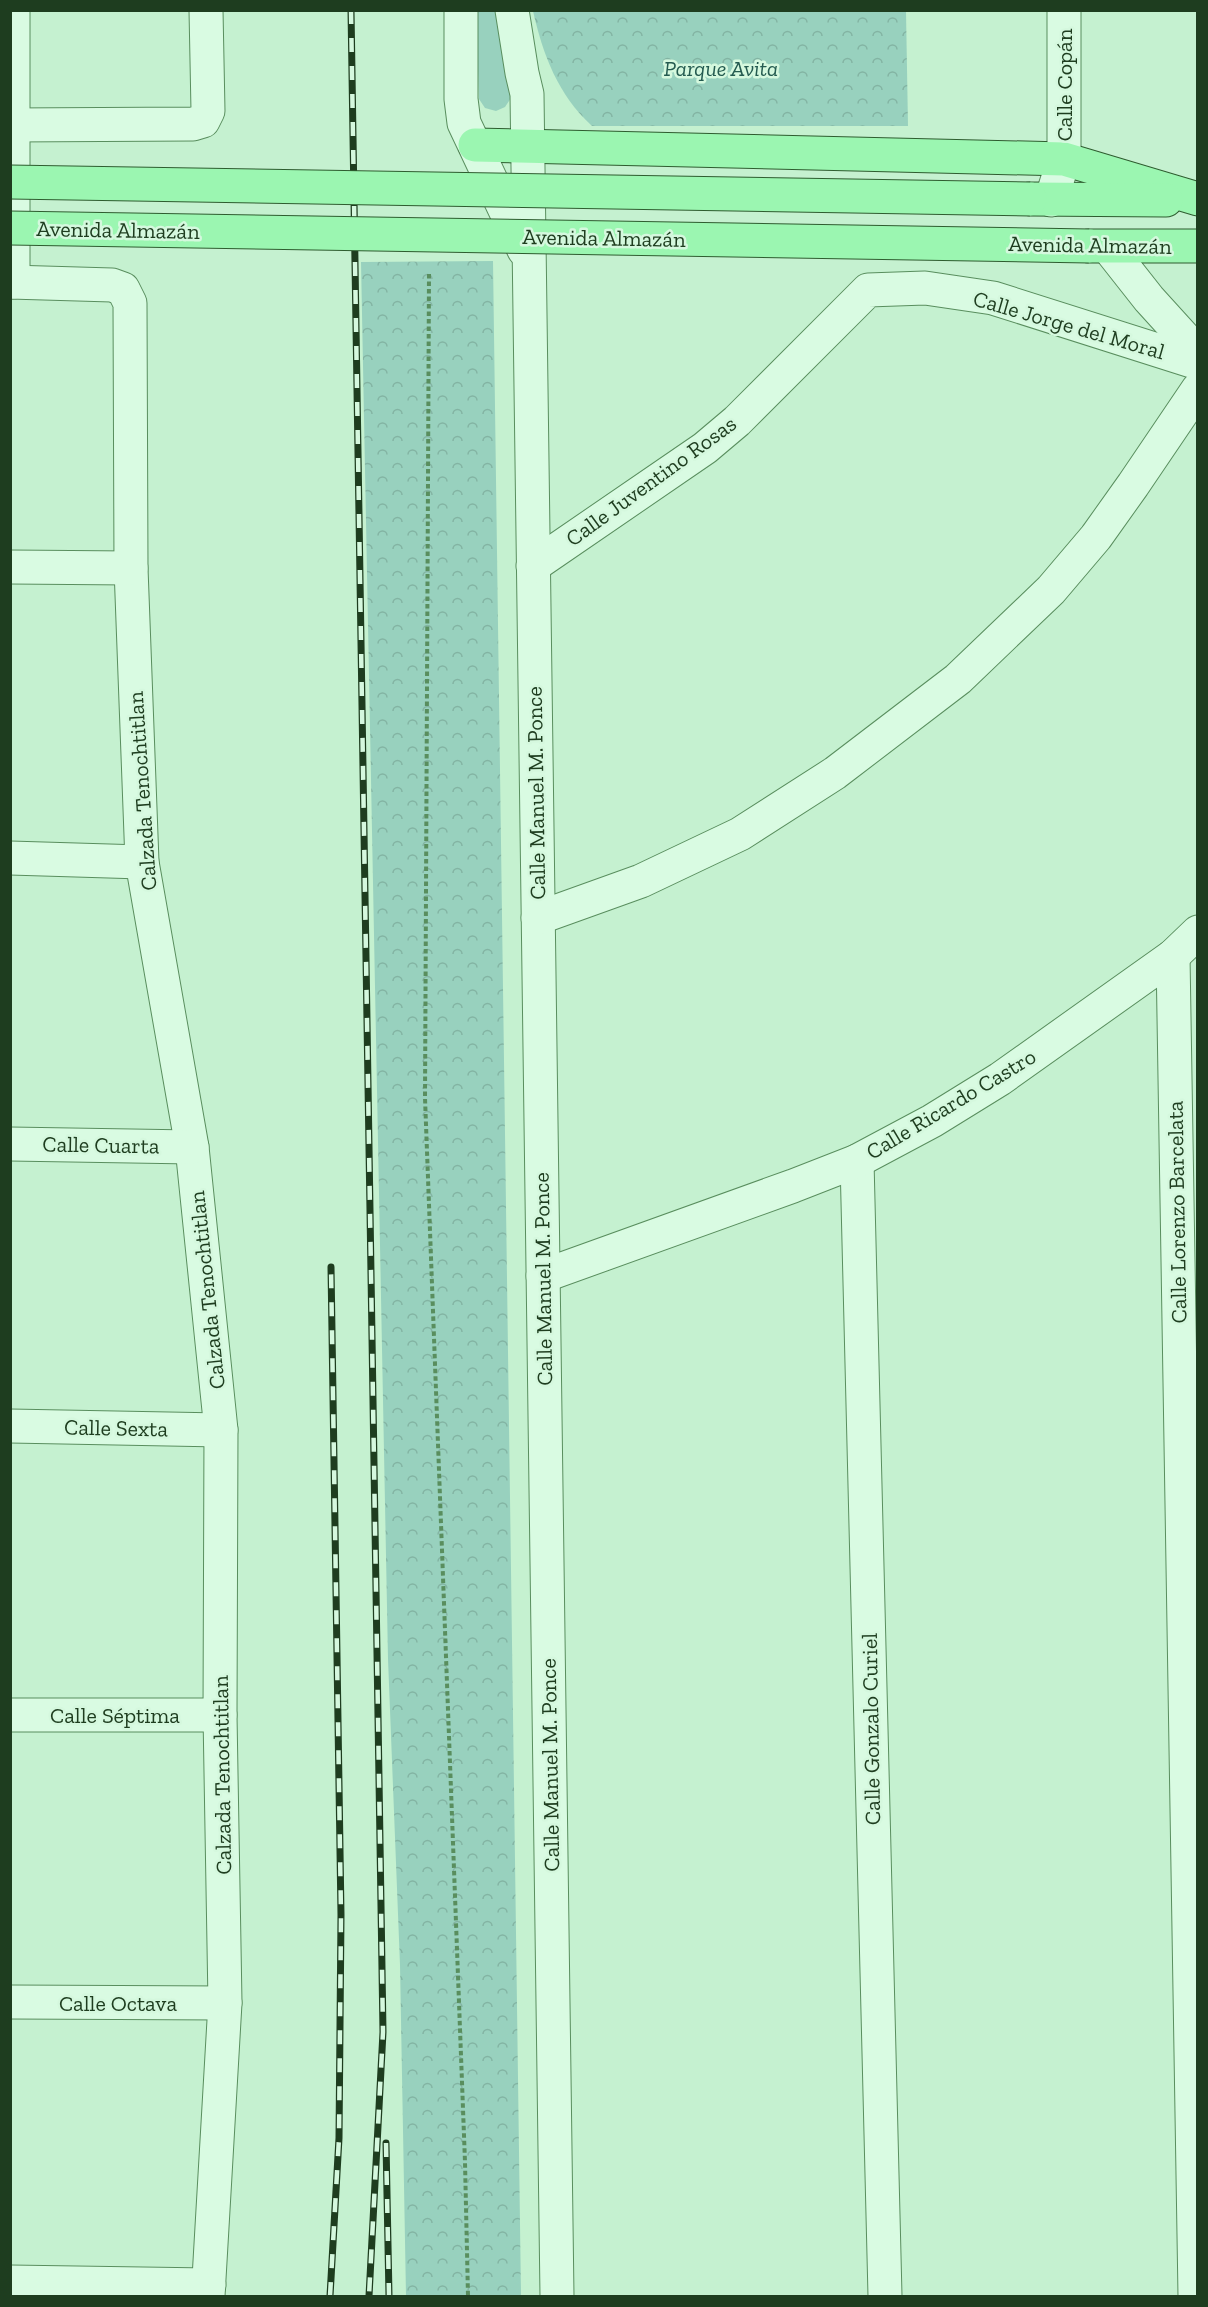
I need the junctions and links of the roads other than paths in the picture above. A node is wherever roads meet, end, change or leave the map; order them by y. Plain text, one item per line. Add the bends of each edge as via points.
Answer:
1 (13, 10) edge
2 (206, 10) edge
3 (461, 10) edge
4 (512, 10) edge
5 (1064, 10) edge
6 (12, 125) edge
7 (475, 146) junction
8 (527, 147) junction
9 (1064, 159) junction
10 (10, 182) edge
11 (1041, 199) junction
12 (1197, 200) edge
13 (10, 228) edge
14 (1098, 246) junction
15 (1197, 246) edge
16 (529, 261) junction
17 (12, 282) edge
18 (868, 290) joint
19 (1197, 353) edge
20 (1197, 363) edge
21 (1197, 390) edge
22 (533, 566) junction
23 (10, 567) edge
24 (131, 568) junction
25 (10, 858) edge
26 (142, 862) junction
27 (538, 918) junction
28 (1197, 932) edge
29 (1173, 956) junction
30 (10, 1144) edge
31 (192, 1147) junction
32 (857, 1161) junction
33 (543, 1276) junction
34 (10, 1426) edge
35 (221, 1430) junction
36 (220, 1714) junction
37 (10, 1715) edge
38 (10, 2002) edge
39 (225, 2003) junction
40 (10, 2282) edge
41 (209, 2290) edge
42 (557, 2296) edge
43 (885, 2296) edge
44 (1195, 2296) edge

1 - 6 street
2 - 6 street via 208,111 203,121
3 - 7 street, Calle Manuel M. Ponce via 462,111
4 - 8 street, Calle Manuel M. Ponce via 527,94
5 - 9 street, Calle Copán
6 - 17 street
7 - 8 main road
7 - 16 street, Calle Manuel M. Ponce
8 - 9 main road
8 - 16 street, Calle Manuel M. Ponce
9 - 11 street, Calle Copán
9 - 12 main road
10 - 11 main road, Avenida Almazán, bridge
11 - 12 main road, Avenida Almazán
13 - 14 main road, Avenida Almazán, bridge
14 - 15 main road, Avenida Almazán
14 - 19 street
16 - 22 street, Calle Manuel M. Ponce
17 - 24 street, Calzada Tenochtitlan via 112,285 123,289 130,303
18 - 20 street, Calle Jorge del Moral via 925,288 993,298
18 - 22 street, Calle Juventino Rosas via 738,421
21 - 27 street via 1088,546 1051,590 958,679 835,773 740,834 641,881
22 - 27 street, Calle Manuel M. Ponce
23 - 24 street
24 - 26 street, Calzada Tenochtitlan
25 - 26 street
26 - 31 street, Calzada Tenochtitlan
27 - 33 street, Calle Manuel M. Ponce
28 - 29 street, Calle Ricardo Castro
29 - 32 street, Calle Ricardo Castro via 1000,1079
29 - 44 street, Calle Lorenzo Barcelata
30 - 31 street, Calle Cuarta
31 - 35 street, Calzada Tenochtitlan
32 - 33 street, Calle Ricardo Castro
32 - 43 street, Calle Gonzalo Curiel
33 - 42 street, Calle Manuel M. Ponce
34 - 35 street, Calle Sexta
35 - 36 street, Calzada Tenochtitlan
36 - 37 street, Calle Séptima
36 - 39 street, Calzada Tenochtitlan
38 - 39 street, Calle Octava
39 - 41 street, Calzada Tenochtitlan
40 - 41 street

